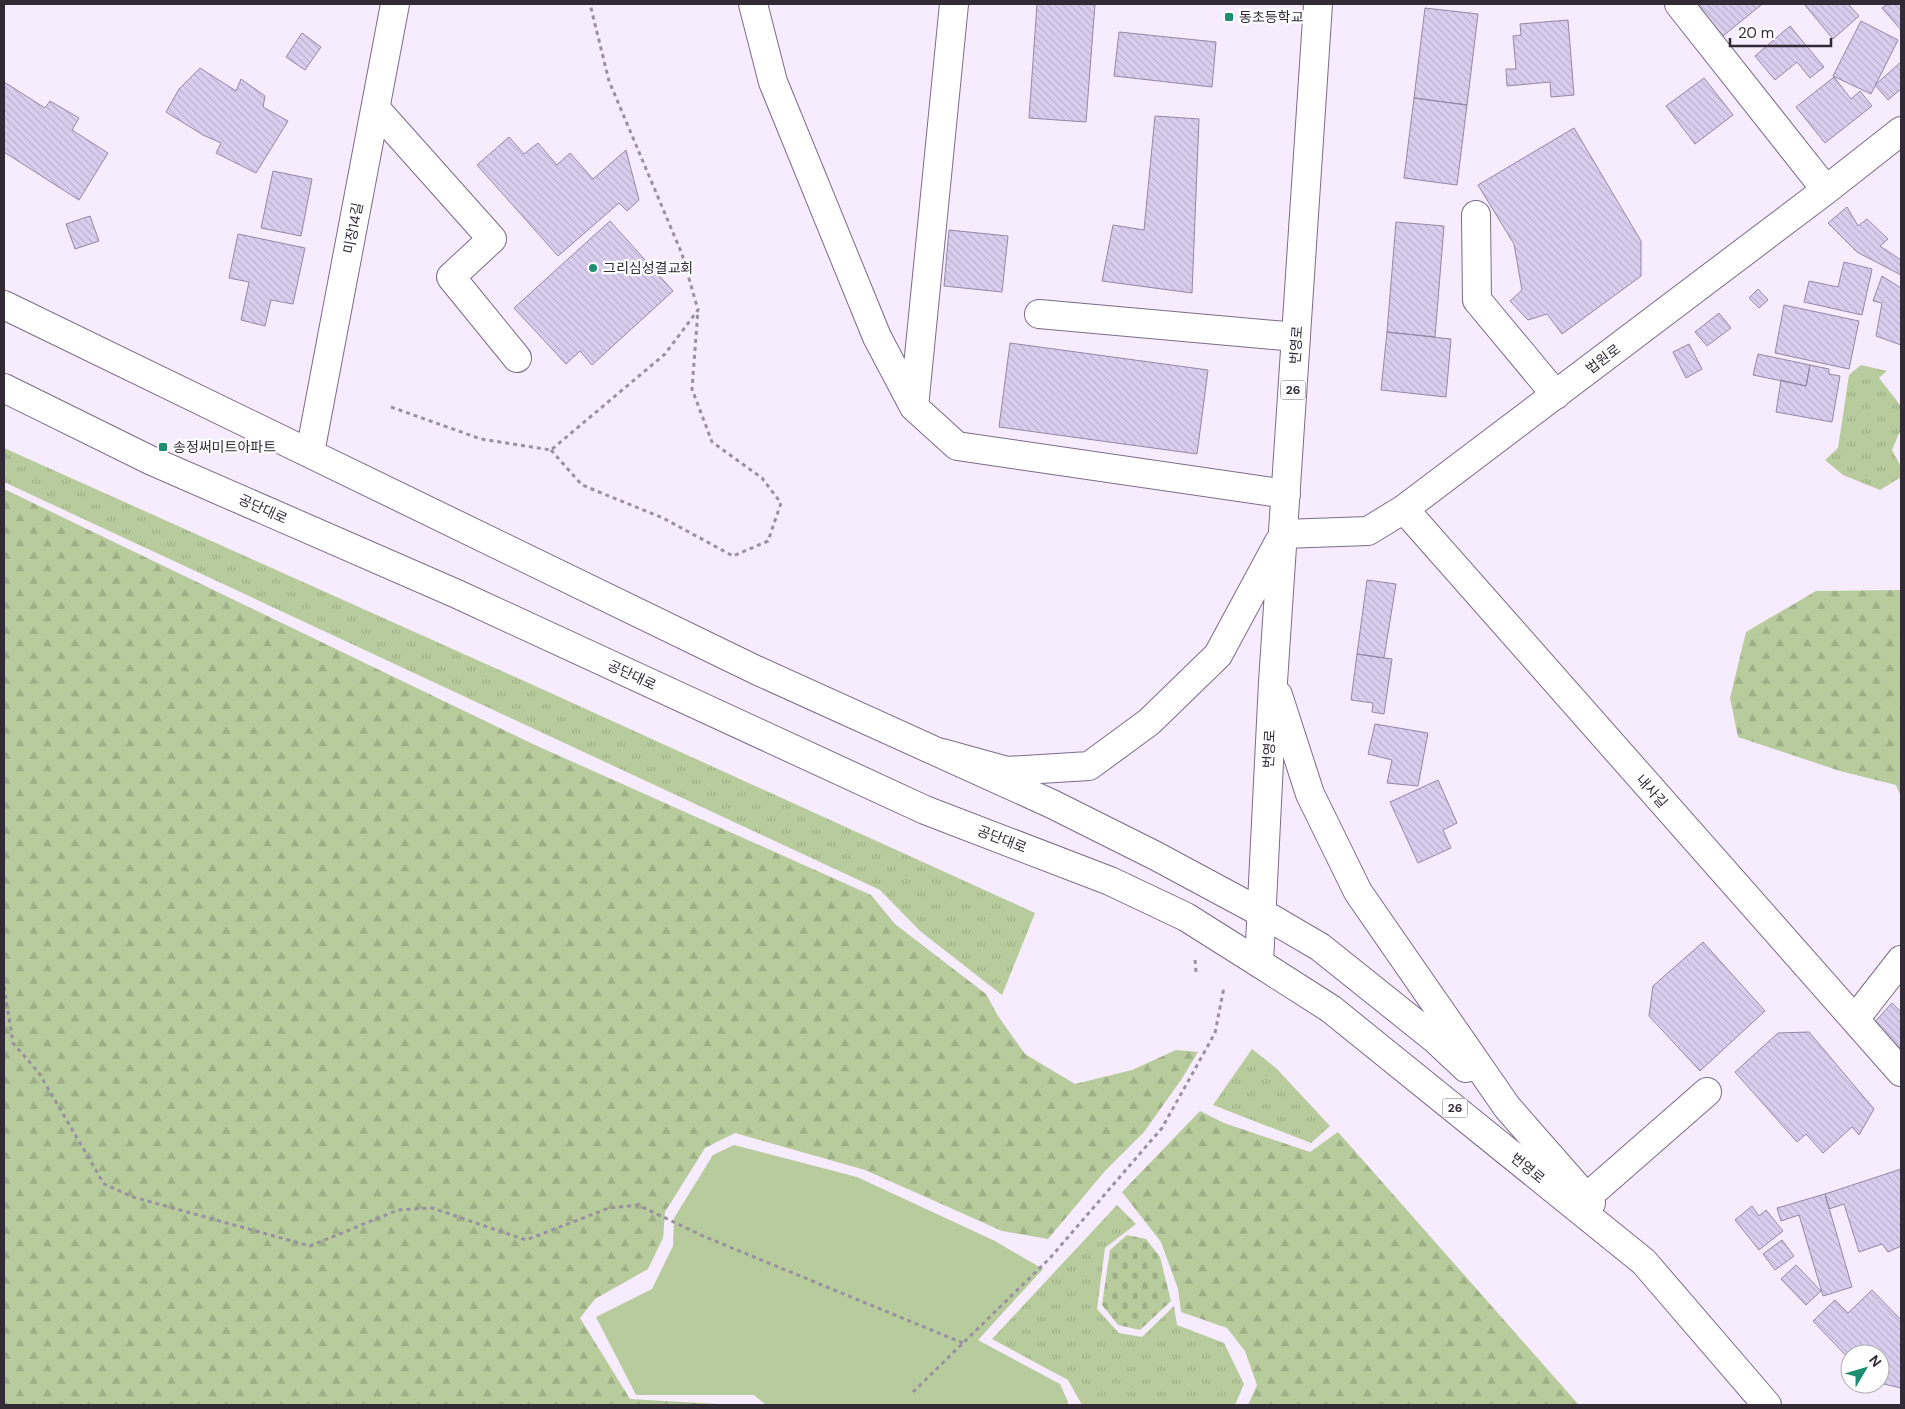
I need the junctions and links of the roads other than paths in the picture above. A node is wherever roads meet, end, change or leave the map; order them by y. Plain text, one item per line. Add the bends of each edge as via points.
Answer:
1 (395, 4) edge
2 (753, 4) edge
3 (954, 4) edge
4 (1318, 4) edge
5 (1679, 4) edge
6 (376, 109) junction
7 (1901, 131) edge
8 (1826, 190) junction
9 (1476, 215) dead end
10 (4, 305) edge
11 (1039, 314) dead end
12 (1296, 337) junction
13 (517, 358) dead end
14 (4, 388) edge
15 (1556, 394) junction
16 (914, 407) junction
17 (310, 453) junction
18 (1286, 494) junction
19 (1404, 509) junction
20 (1283, 534) junction
21 (1273, 682) junction
22 (942, 753) junction
23 (1262, 913) junction
24 (1901, 960) edge
25 (1259, 964) junction
26 (1854, 1019) junction
27 (1901, 1072) edge
28 (1707, 1092) dead end
29 (1507, 1107) junction
30 (1586, 1197) junction
31 (1644, 1262) junction
32 (1767, 1405) edge

1 - 6 street, 미장14길
2 - 16 street via 773,82 877,337
3 - 16 street
4 - 12 street, 번영로 / 26
5 - 8 street
6 - 13 street via 492,238 451,277
6 - 17 street, 미장14길
7 - 8 street, 법원로
8 - 15 street, 법원로
9 - 15 street via 1477,300
10 - 17 street
11 - 12 street
12 - 18 street, 번영로 / 26
14 - 25 street, 공단대로 via 152,461 457,594 925,810 1110,881 1186,917
15 - 19 street, 법원로
16 - 18 street via 957,446
17 - 22 street via 747,666
18 - 20 street, 번영로 / 26
19 - 20 street, 법원로 via 1368,531
19 - 26 street, 내사길
20 - 21 street, 번영로 / 26
20 - 22 street via 1218,655 1149,722 1089,766 1007,771
21 - 23 street, 번영로 / 26
21 - 29 street via 1310,794 1358,892
22 - 23 street via 1156,856
23 - 25 street, 번영로
23 - 29 street via 1328,953 1435,1039
24 - 26 street
25 - 31 street, 번영로 / 26 via 1332,1008
26 - 27 street, 내사길
28 - 30 street
29 - 30 street
30 - 31 street
31 - 32 street, 번영로 / 26

